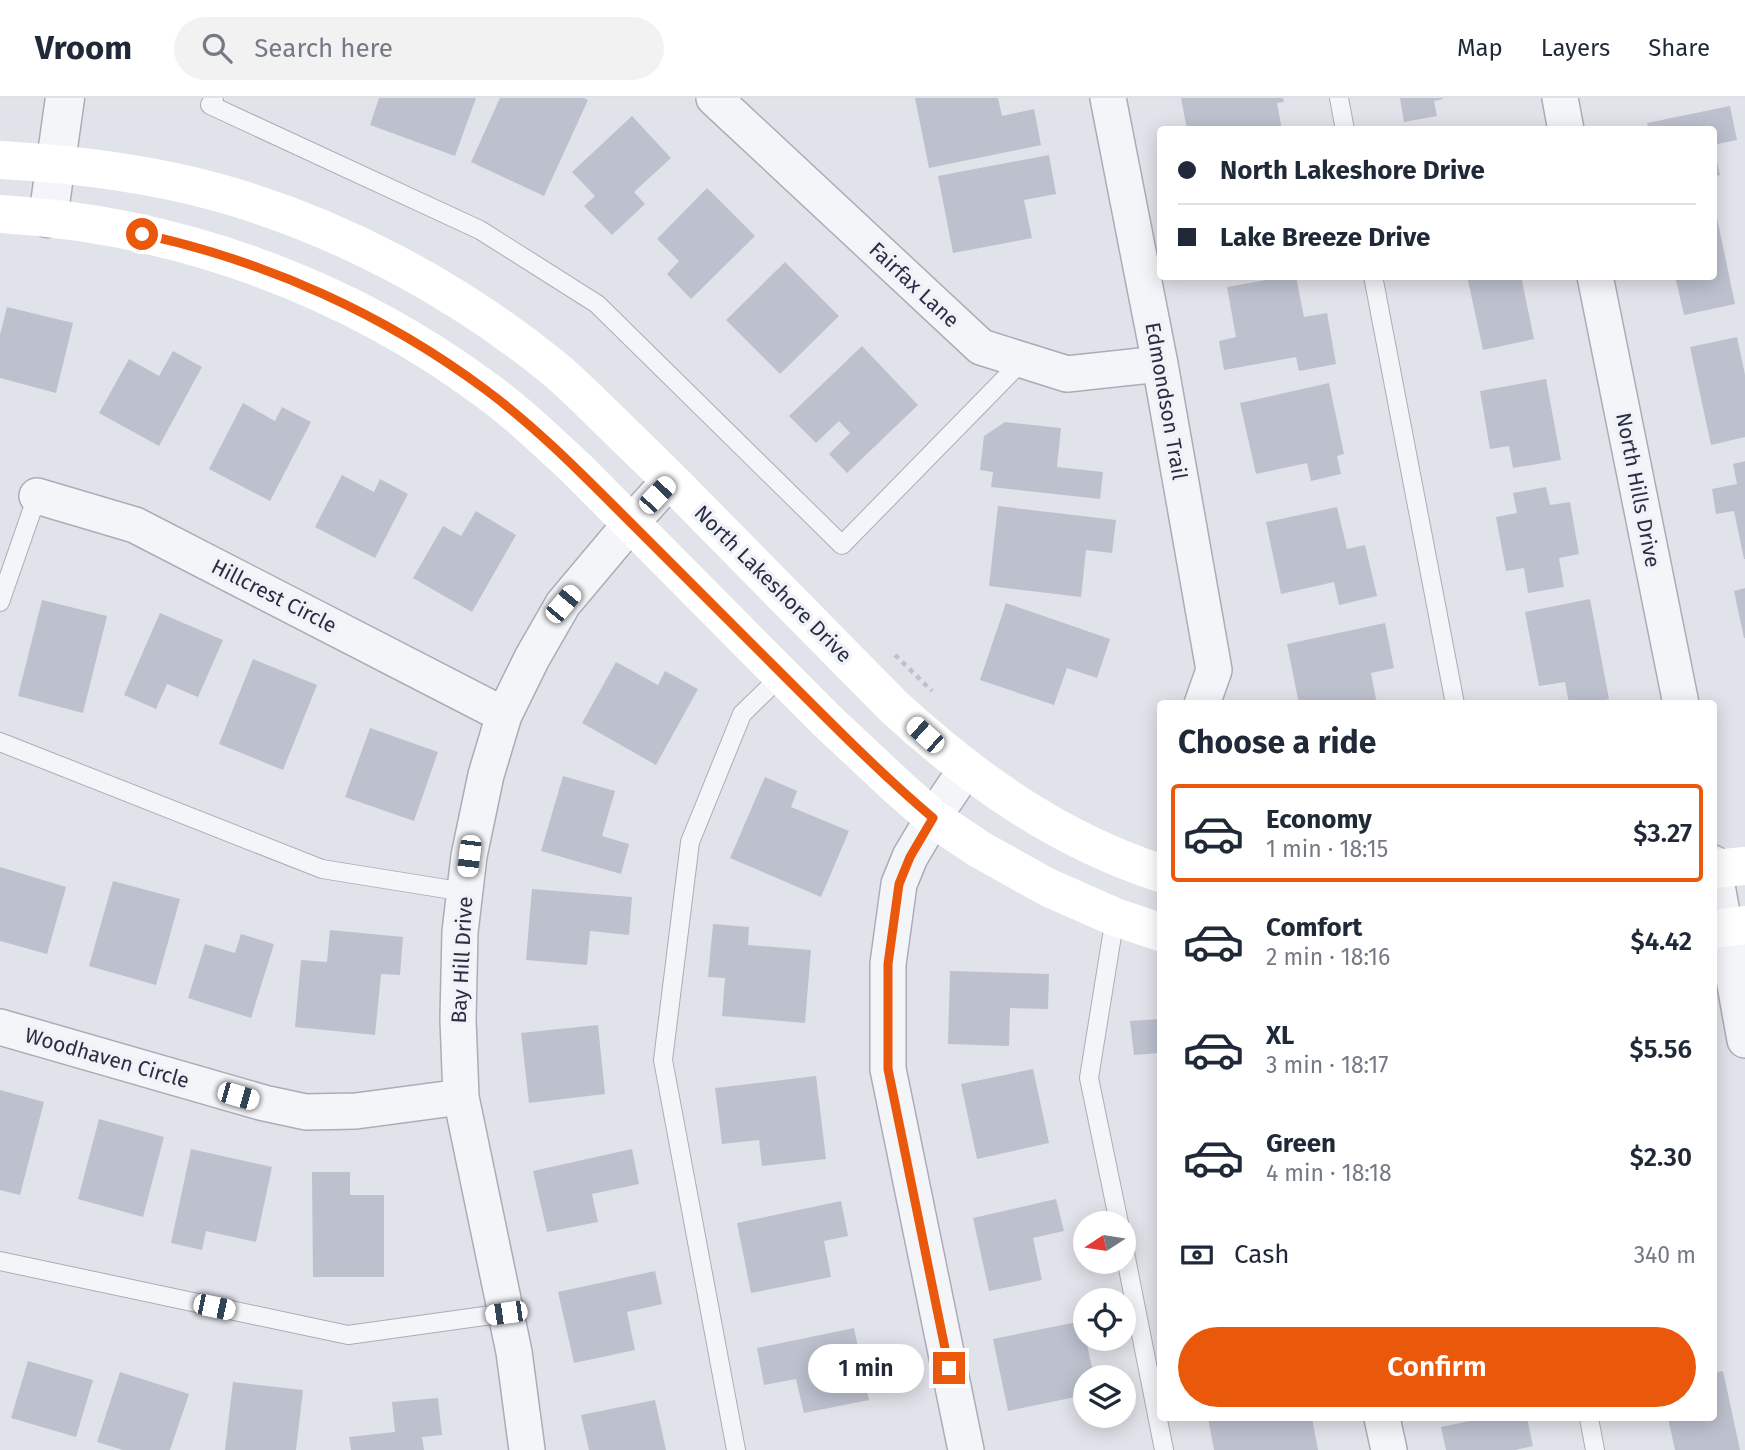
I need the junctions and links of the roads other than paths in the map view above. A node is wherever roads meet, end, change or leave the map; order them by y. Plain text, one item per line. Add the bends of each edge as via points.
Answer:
1 (65, 98) edge
2 (214, 98) edge
3 (714, 98) edge
4 (1108, 98) edge
5 (1339, 98) edge
6 (1560, 98) edge
7 (1344, 126) edge
8 (1565, 126) edge
9 (0, 160) edge
10 (56, 163) junction
11 (0, 214) edge
12 (48, 218) junction
13 (1374, 280) edge
14 (1596, 280) edge
15 (1023, 360) junction
16 (1160, 364) junction
17 (670, 480) junction
18 (37, 496) joint
19 (631, 523) junction
20 (0, 602) edge
21 (782, 675) junction
22 (1203, 700) edge
23 (1454, 700) edge
24 (1680, 700) edge
25 (504, 715) junction
26 (0, 742) edge
27 (966, 769) junction
28 (933, 818) junction
29 (1721, 867) edge
30 (1157, 872) edge
31 (465, 892) junction
32 (1115, 917) junction
33 (1727, 927) edge
34 (1157, 931) edge
35 (0, 1027) edge
36 (1745, 1040) edge
37 (461, 1097) junction
38 (1117, 1211) edge
39 (0, 1261) edge
40 (1129, 1274) edge
41 (506, 1313) junction
42 (1157, 1415) edge
43 (1158, 1421) edge
44 (1383, 1421) edge
45 (1590, 1421) edge
46 (527, 1450) edge
47 (736, 1450) edge
48 (966, 1450) edge
49 (1164, 1450) edge
50 (1389, 1450) edge
51 (1595, 1450) edge

1 - 10 street
2 - 15 lane via 210,105 480,230 597,304 842,545
3 - 15 street, Fairfax Lane via 981,347
4 - 16 street, Edmondson Trail
5 - 7 lane
6 - 8 street
9 - 10 main road, North Lakeshore Drive
10 - 12 street
10 - 17 main road, North Lakeshore Drive via 221,193 313,226 397,265 450,295 554,368
11 - 12 main road
12 - 19 main road via 206,250 312,288 388,326 512,410
13 - 23 lane
14 - 24 street, North Hills Drive
15 - 16 street, Fairfax Lane via 1067,374
16 - 22 street, Edmondson Trail via 1214,670
17 - 19 street, Bay Hill Drive
17 - 27 main road, North Lakeshore Drive via 894,707
18 - 20 lane
18 - 25 street, Hillcrest Circle via 135,525
19 - 21 main road
19 - 25 street, Bay Hill Drive via 563,604
21 - 28 main road
21 - 47 lane via 742,715 691,842 663,1060
25 - 31 street, Bay Hill Drive via 486,775
26 - 31 lane via 321,869
27 - 28 street
27 - 30 main road, North Lakeshore Drive via 1069,835
28 - 32 main road via 1017,871
28 - 48 street via 899,884 888,964 888,1069
29 - 33 street
31 - 37 street, Bay Hill Drive via 458,1019
32 - 34 main road
32 - 38 lane via 1090,1078
33 - 36 street
35 - 37 street, Woodhaven Circle via 306,1112 356,1111
37 - 41 street, Bay Hill Drive
39 - 41 lane via 348,1335
40 - 42 lane
41 - 46 street, Bay Hill Drive
43 - 49 lane
44 - 50 street
45 - 51 lane

